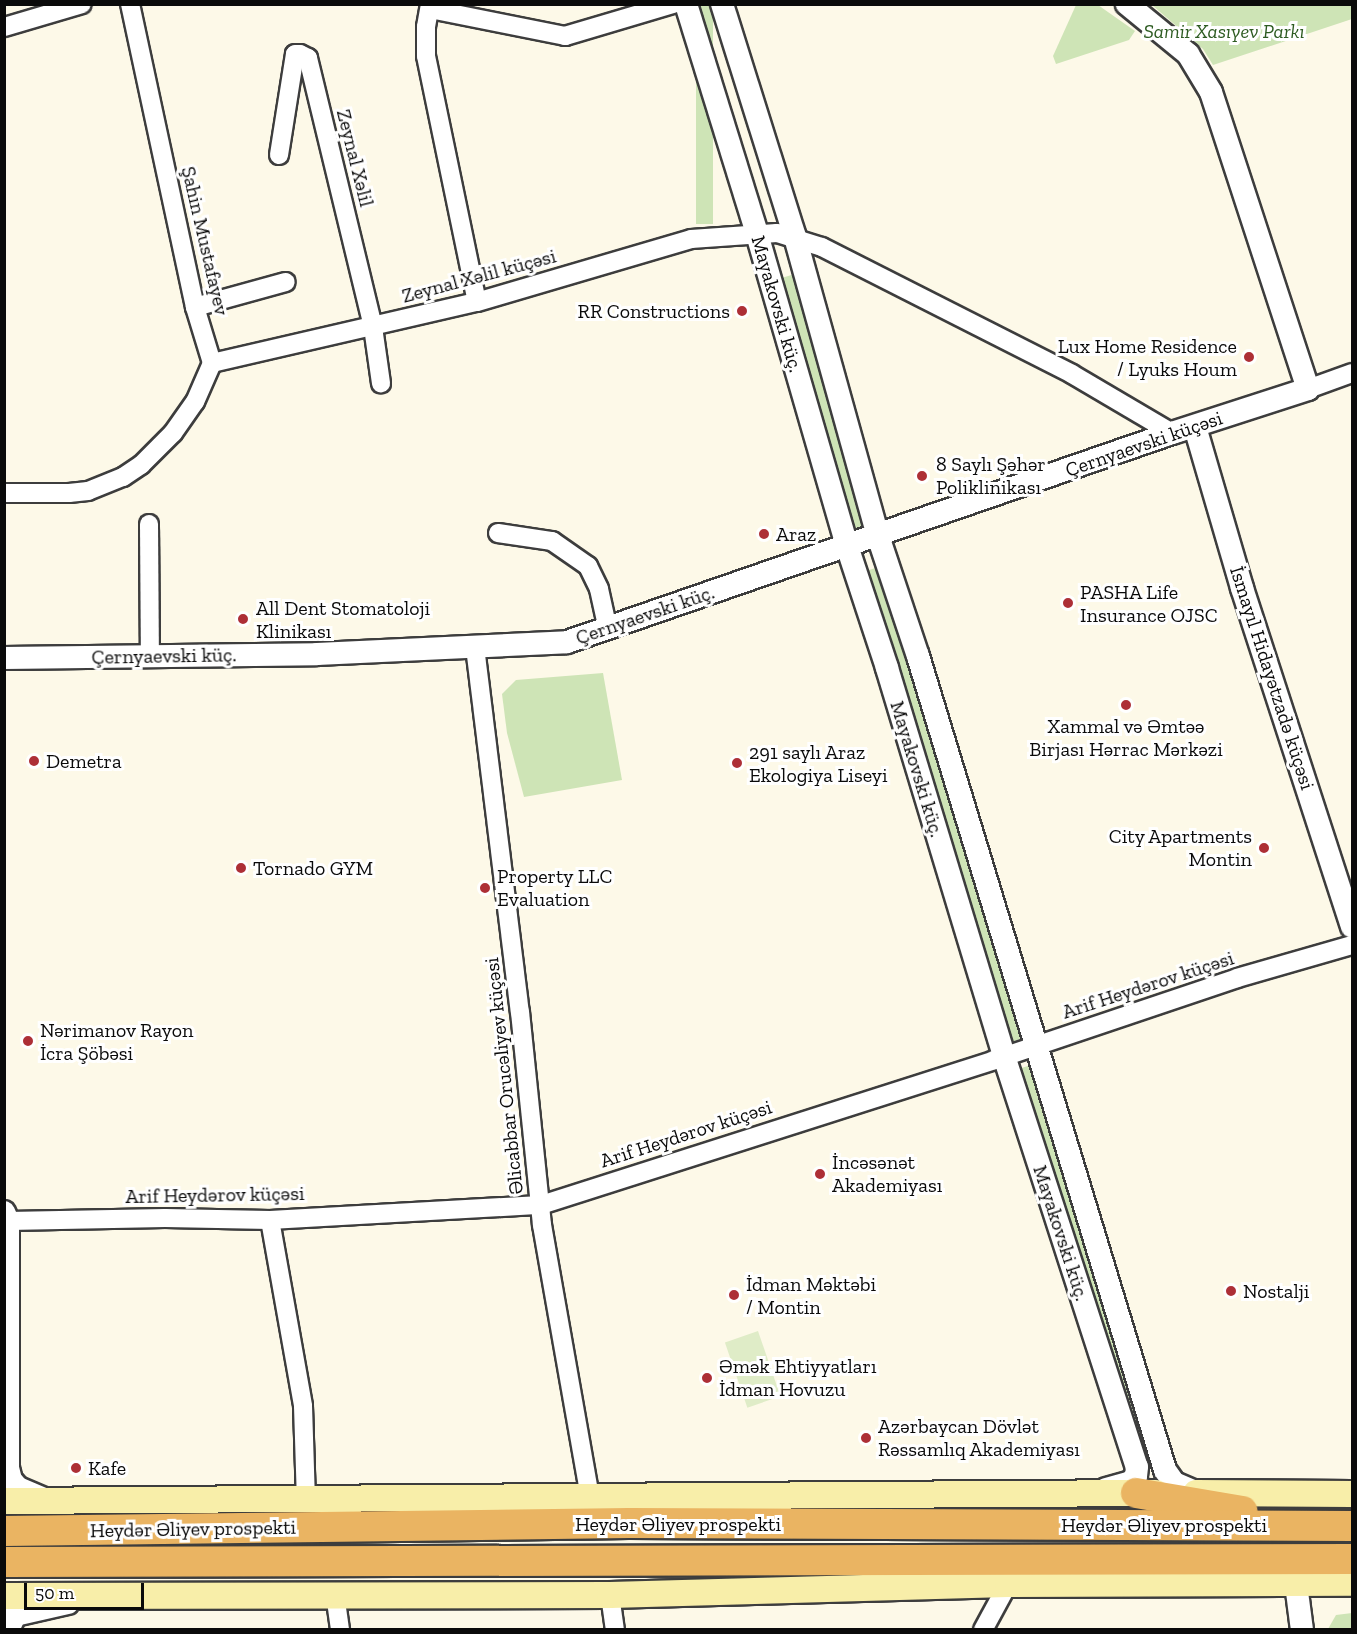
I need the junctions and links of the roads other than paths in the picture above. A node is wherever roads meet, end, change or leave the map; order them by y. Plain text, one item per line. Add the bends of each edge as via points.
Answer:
1 (82, 4) edge
2 (130, 4) edge
3 (673, 4) edge
4 (686, 4) edge
5 (722, 4) edge
6 (1127, 4) edge
7 (429, 6) edge
8 (4, 27) edge
9 (279, 155) dead end
10 (757, 234) junction
11 (795, 237) junction
12 (286, 282) dead end
13 (477, 302) junction
14 (195, 307) junction
15 (374, 327) junction
16 (212, 363) junction
17 (1353, 373) edge
18 (381, 383) dead end
19 (1308, 389) junction
20 (1195, 427) junction
21 (1172, 433) junction
22 (4, 493) edge
23 (149, 524) dead end
24 (498, 533) dead end
25 (878, 536) junction
26 (847, 546) junction
27 (608, 630) junction
28 (475, 647) junction
29 (150, 656) junction
30 (4, 658) edge
31 (1353, 927) edge
32 (1353, 945) edge
33 (1035, 1046) junction
34 (1004, 1056) junction
35 (541, 1205) junction
36 (6, 1216) edge
37 (270, 1220) junction
38 (1136, 1493) junction
39 (1198, 1493) junction
40 (1082, 1494) junction
41 (1353, 1494) edge
42 (590, 1497) junction
43 (306, 1499) junction
44 (47, 1500) junction
45 (4, 1501) edge
46 (1343, 1526) edge
47 (4, 1531) edge
48 (1353, 1559) edge
49 (4, 1562) edge
50 (1353, 1583) edge
51 (1008, 1584) junction
52 (1296, 1584) junction
53 (335, 1594) junction
54 (610, 1595) junction
55 (4, 1596) edge
56 (102, 1597) junction
57 (8, 1629) edge
58 (340, 1629) edge
59 (615, 1629) edge
60 (983, 1629) edge
61 (1302, 1629) edge

1 - 8 street
2 - 14 street, Şahin Mustafayev
3 - 7 street via 565,36
4 - 10 street, Mayakovski küç.
5 - 11 street, Mayakovski küç.
6 - 19 street via 1188,54 1211,92
7 - 13 street via 426,56
9 - 15 street, Zeynal Xəlil via 295,54 300,54 308,58
10 - 11 street, Zeynal Xəlil küçəsi
10 - 13 street, Zeynal Xəlil küçəsi via 691,240
10 - 26 street, Mayakovski küç.
11 - 21 street, Zeynal Xəlil küçəsi via 822,247 1072,374
11 - 25 street, Mayakovski küç.
12 - 14 street
13 - 15 street, Zeynal Xəlil küçəsi
14 - 16 street, Şahin Mustafayev
15 - 16 street, Zeynal Xəlil küçəsi
15 - 18 street, Zeynal Xəlil
16 - 22 street via 195,402 173,433 123,477 88,491
17 - 19 street
19 - 20 street, Çernyaevski küçəsi
20 - 21 street, Çernyaevski küçəsi
20 - 31 street, İsmayıl Hidayətzadə küçəsi via 1242,588
21 - 25 street, Çernyaevski küçəsi
23 - 29 street
24 - 27 street via 552,541 588,566 599,589
25 - 26 street, Çernyaevski küçəsi
25 - 33 street, Mayakovski küç.
26 - 27 street, Çernyaevski küç.
26 - 34 street, Mayakovski küç.
27 - 28 street, Çernyaevski küç. via 567,642
28 - 29 street, Çernyaevski küç.
28 - 35 street, Əlicabbar Orucəliyev küçəsi
29 - 30 street, Çernyaevski küç.
32 - 33 street, Arif Heydərov küçəsi via 1237,978
33 - 34 street, Arif Heydərov küçəsi
33 - 39 street, Mayakovski küç. via 1165,1470 1174,1483
34 - 35 street, Arif Heydərov küçəsi
34 - 40 street, Mayakovski küç. via 1137,1467 1131,1482
35 - 37 street, Arif Heydərov küçəsi
35 - 42 street, Əlicabbar Orucəliyev küçəsi
36 - 37 street, Arif Heydərov küçəsi
36 - 44 street via 8,1468 18,1488
37 - 43 street via 303,1406
38 - 39 main road
38 - 40 main road
38 - 46 highway
39 - 41 main road
40 - 42 main road
42 - 43 main road
43 - 44 main road
44 - 45 main road
46 - 47 highway, Heydər Əliyev prospekti via 629,1523
48 - 49 highway, Heydər Əliyev prospekti
50 - 52 main road
51 - 52 main road
51 - 54 main road
51 - 60 street
52 - 61 street
53 - 54 main road
53 - 56 main road
53 - 58 street
54 - 59 street
55 - 56 main road
56 - 57 street via 23,1611 15,1615

